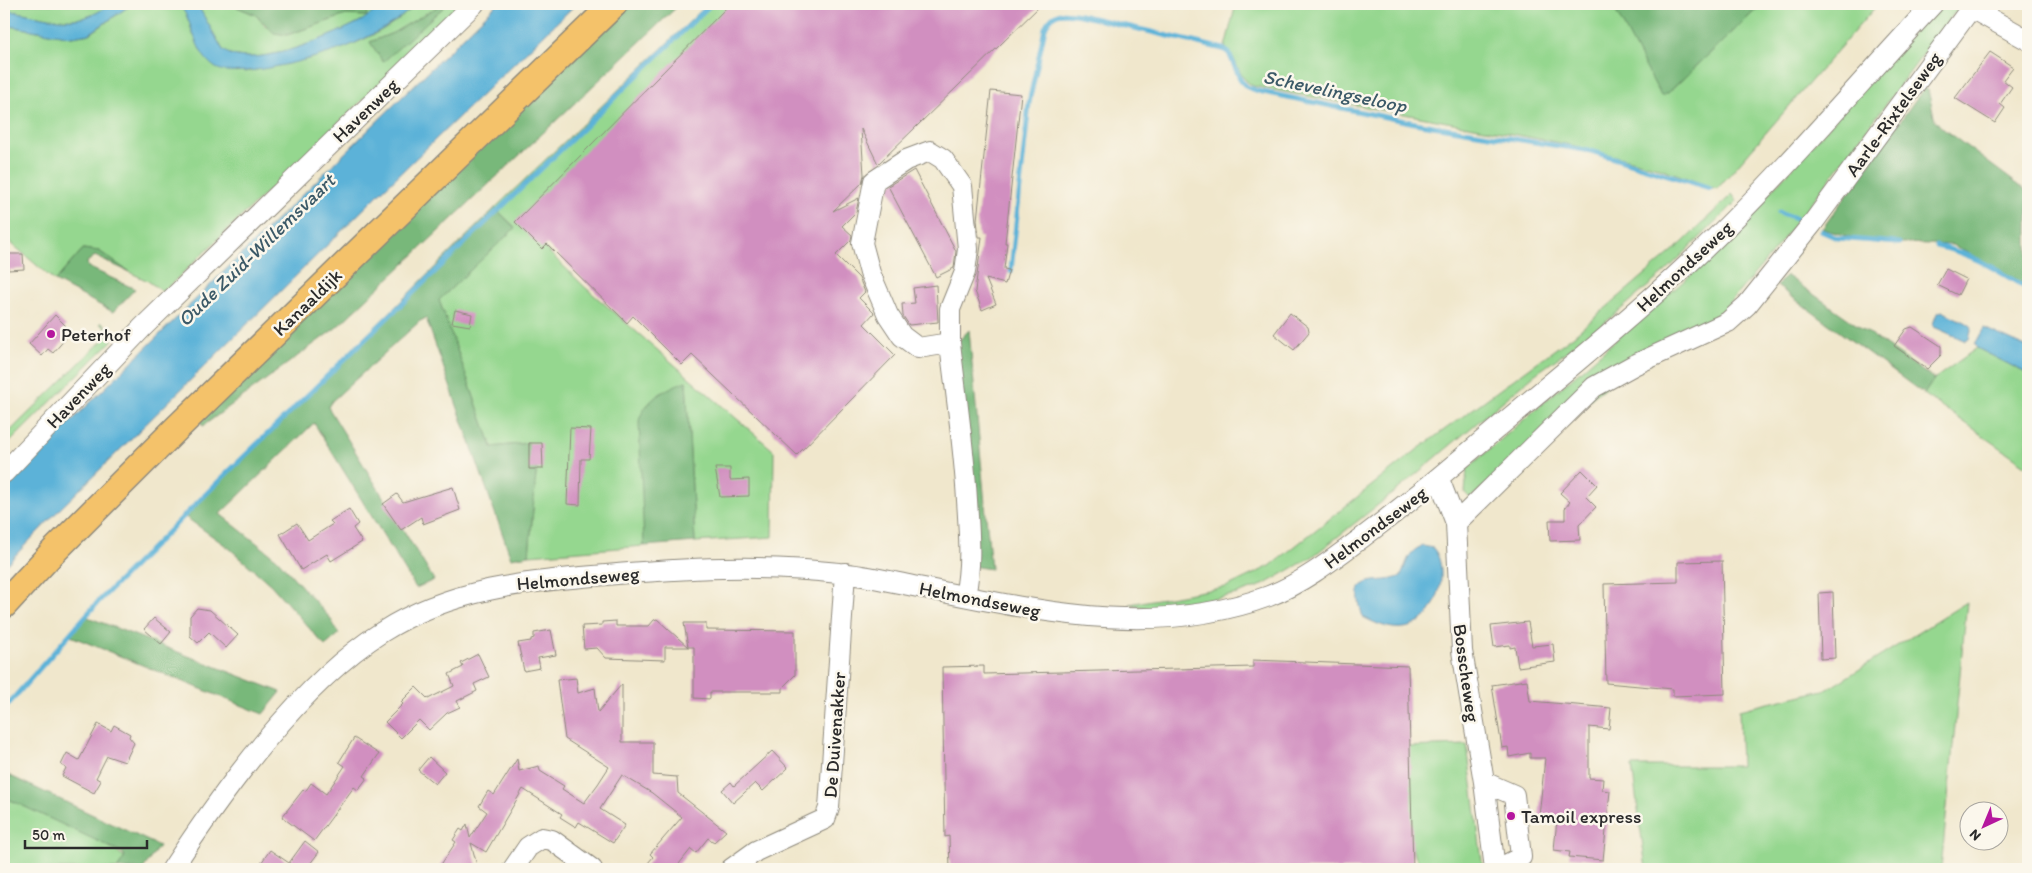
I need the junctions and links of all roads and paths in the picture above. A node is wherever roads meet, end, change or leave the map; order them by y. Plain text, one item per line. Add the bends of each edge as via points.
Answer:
1 (474, 4) edge
2 (614, 4) edge
3 (1932, 4) edge
4 (1972, 6) edge
5 (2028, 40) edge
6 (1760, 193) joint
7 (950, 343) junction
8 (4, 473) edge
9 (1439, 479) junction
10 (1456, 523) junction
11 (845, 573) junction
12 (965, 596) junction
13 (4, 605) edge
14 (1484, 782) junction
15 (172, 869) edge
16 (513, 869) edge
17 (592, 869) edge
18 (732, 869) edge
19 (1497, 869) edge

1 - 8 street, Havenweg via 143,327
2 - 13 main road, Kanaaldijk via 177,428
3 - 6 street, Aarle-Rixtelseweg
4 - 5 street
4 - 10 street, Aarle-Rixtelseweg via 1812,224 1747,305 1728,322 1594,387
6 - 9 street, Helmondseweg via 1628,318
7 - 7 street via 950,309 965,272 968,249 964,204 962,186 943,159 930,151 906,160 874,181 862,244 888,315 902,336 918,348
7 - 12 street via 970,549
9 - 10 street, Bosscheweg
9 - 12 street, Helmondseweg via 1320,569 1272,594 1222,610 1153,620 1104,618 1037,610
10 - 14 street, Bosscheweg via 1462,651
11 - 12 street, Helmondseweg
11 - 15 street, Helmondseweg via 773,567 694,568 564,578 494,586 421,611 381,632 326,675 254,754
11 - 18 street, De Duivenakker via 829,808 825,819 756,851
14 - 19 street, Bosscheweg
14 - 19 street via 1514,795 1520,857
16 - 17 street via 528,847 542,838 552,840

